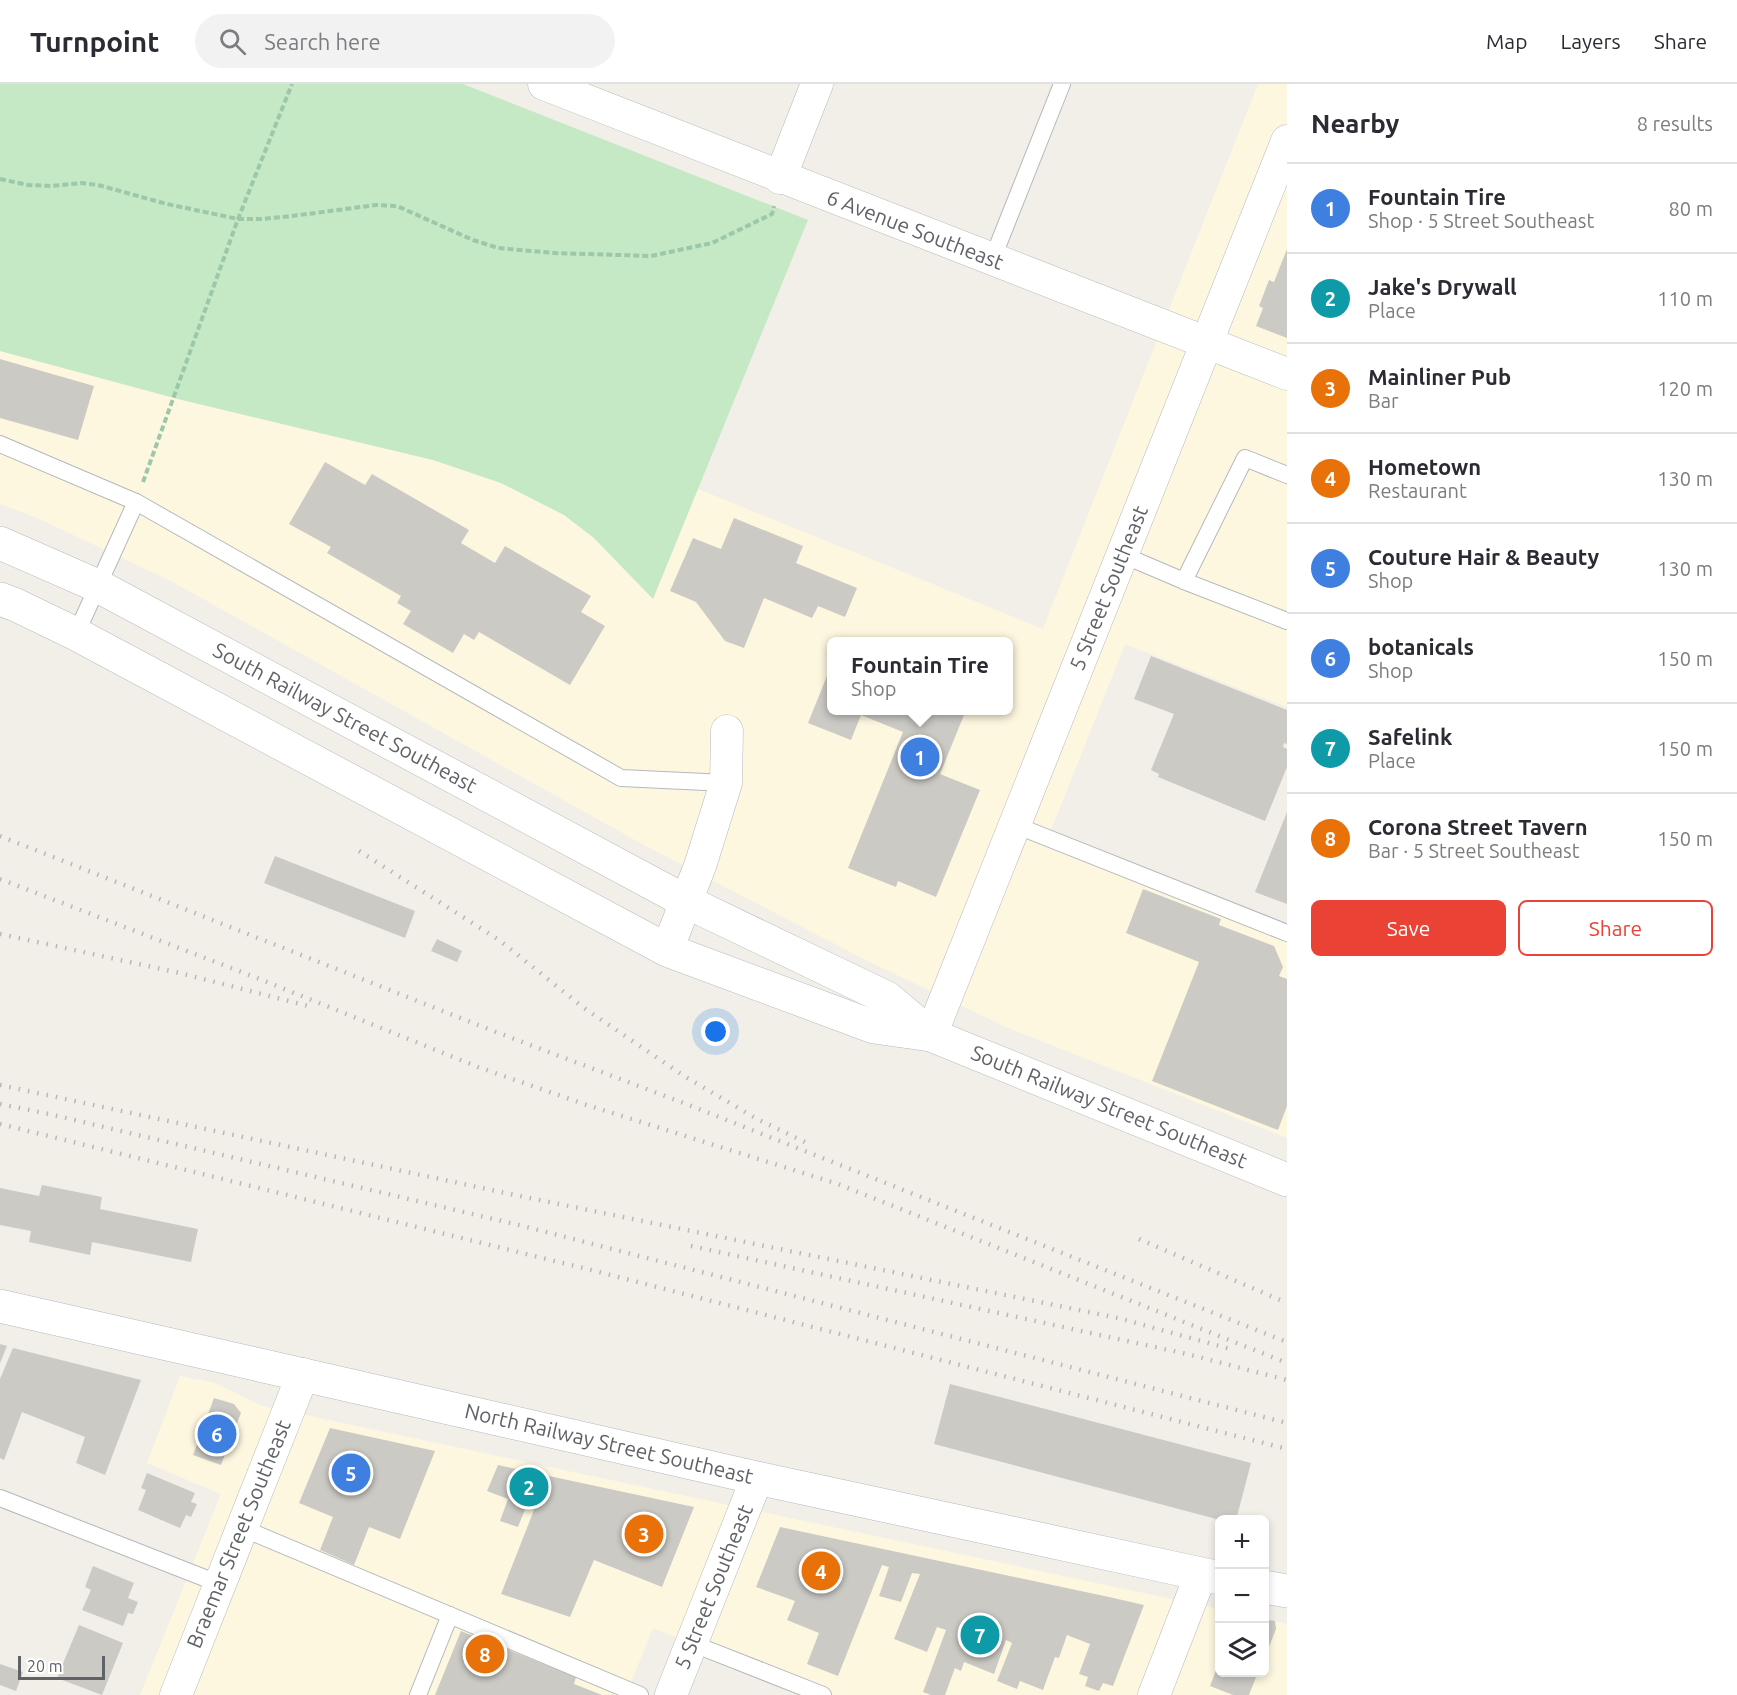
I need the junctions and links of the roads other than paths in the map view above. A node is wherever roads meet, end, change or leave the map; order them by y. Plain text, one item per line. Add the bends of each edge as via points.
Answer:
1 (544, 84) edge
2 (817, 84) edge
3 (1062, 84) edge
4 (1287, 141) edge
5 (780, 178) junction
6 (992, 260) junction
7 (1208, 342) junction
8 (1287, 374) edge
9 (0, 444) edge
10 (1287, 475) edge
11 (136, 502) junction
12 (0, 543) edge
13 (1123, 555) junction
14 (1184, 581) junction
15 (98, 586) junction
16 (0, 599) edge
17 (1287, 621) edge
18 (76, 634) junction
19 (727, 731) dead end
20 (726, 783) junction
21 (1015, 825) junction
22 (687, 902) junction
23 (1287, 933) edge
24 (667, 950) junction
25 (931, 1035) junction
26 (1287, 1180) edge
27 (0, 1306) edge
28 (303, 1374) junction
29 (757, 1478) junction
30 (1, 1502) edge
31 (242, 1528) junction
32 (1210, 1576) edge
33 (220, 1584) junction
34 (1269, 1588) edge
35 (1287, 1591) edge
36 (450, 1615) junction
37 (691, 1643) junction
38 (176, 1695) edge
39 (418, 1695) edge
40 (640, 1695) edge
41 (671, 1695) edge
42 (823, 1695) edge
43 (1154, 1695) edge

1 - 5 street, 6 Avenue Southeast
2 - 5 street
3 - 6 lane
4 - 7 street, 5 Street Southeast
5 - 6 street, 6 Avenue Southeast
6 - 7 street, 6 Avenue Southeast
7 - 8 street, 6 Avenue Southeast
7 - 13 street, 5 Street Southeast
9 - 11 lane
10 - 14 lane via 1245,458
11 - 15 lane
11 - 20 lane via 621,778
12 - 15 main road, South Railway Street Southeast
13 - 14 lane
13 - 21 street, 5 Street Southeast
14 - 17 lane
15 - 18 lane
15 - 22 main road, South Railway Street Southeast
16 - 18 main road, South Railway Street Southeast
18 - 24 main road, South Railway Street Southeast
19 - 20 street
20 - 22 street
21 - 23 lane
21 - 25 street, 5 Street Southeast
22 - 24 street
22 - 25 main road, South Railway Street Southeast via 887,998
24 - 25 main road, South Railway Street Southeast via 873,1027
25 - 26 main road, South Railway Street Southeast
27 - 28 main road, North Railway Street Southeast
28 - 29 main road, North Railway Street Southeast
28 - 31 street, Braemar Street Southeast
29 - 32 main road, North Railway Street Southeast
29 - 37 street, 5 Street Southeast
30 - 33 lane
31 - 33 street, Braemar Street Southeast
31 - 36 lane
32 - 43 street
33 - 38 street, Braemar Street Southeast
34 - 35 main road
36 - 39 lane
36 - 40 lane
37 - 41 street, 5 Street Southeast
37 - 42 lane

